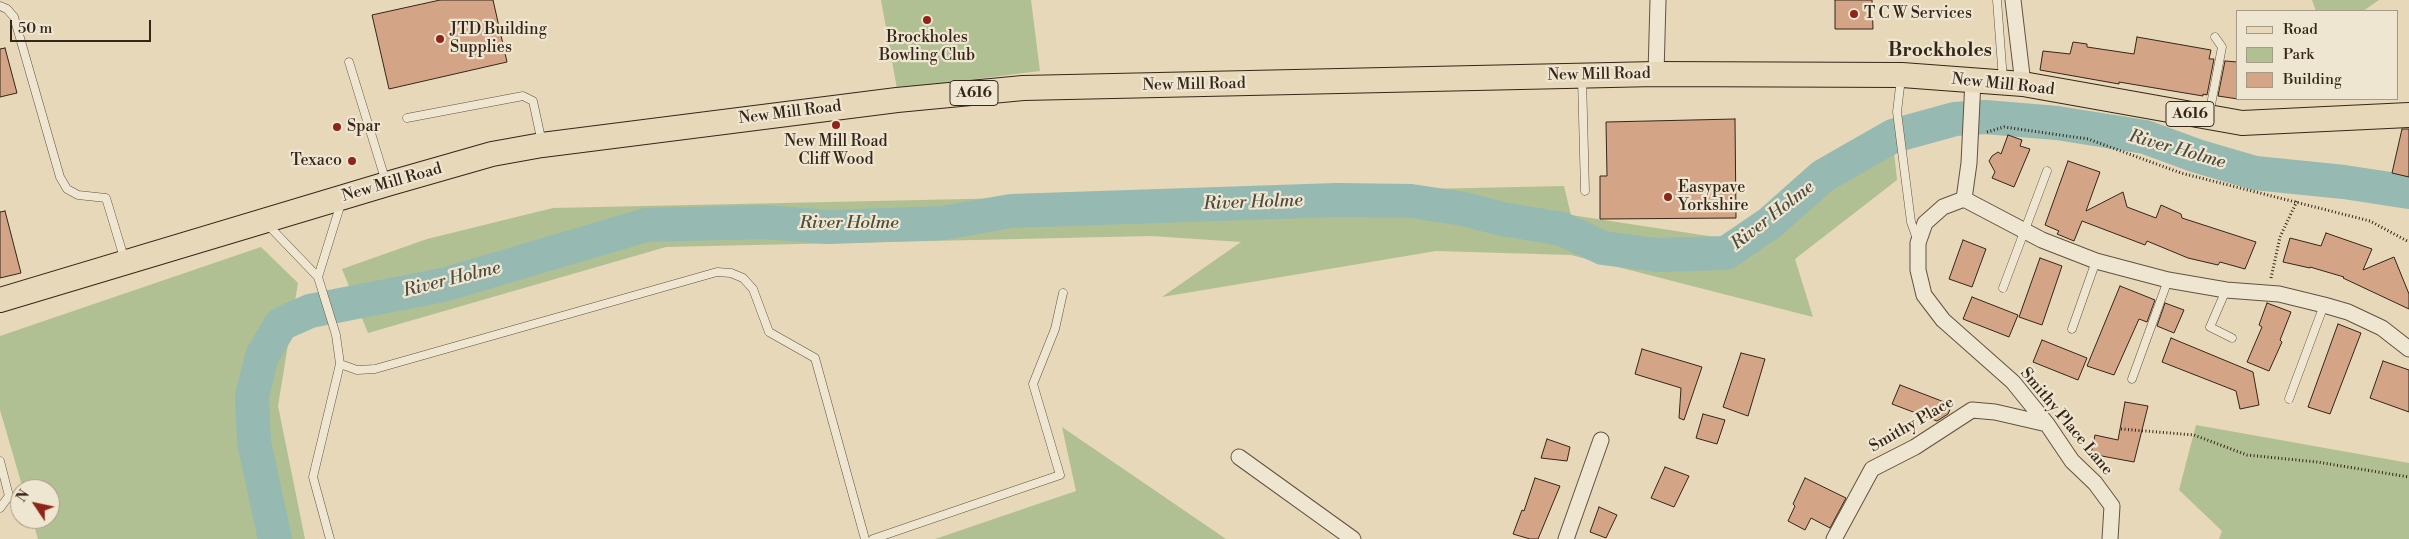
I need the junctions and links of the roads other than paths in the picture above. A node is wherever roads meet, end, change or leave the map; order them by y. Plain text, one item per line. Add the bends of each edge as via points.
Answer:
1 (1658, 0) edge
2 (1997, 0) edge
3 (2013, 0) edge
4 (0, 6) edge
5 (2215, 37) dead end
6 (349, 62) dead end
7 (1656, 74) junction
8 (1582, 75) junction
9 (1902, 75) junction
10 (2013, 83) junction
11 (1972, 90) junction
12 (2409, 115) edge
13 (2209, 117) junction
14 (407, 118) dead end
15 (542, 145) junction
16 (2047, 171) dead end
17 (387, 184) junction
18 (1585, 191) dead end
19 (343, 198) junction
20 (1964, 199) junction
21 (264, 222) junction
22 (2025, 232) junction
23 (1918, 243) junction
24 (2096, 261) junction
25 (126, 263) junction
26 (318, 277) junction
27 (2168, 280) junction
28 (2003, 288) dead end
29 (2226, 290) junction
30 (1063, 293) dead end
31 (0, 300) edge
32 (2324, 305) junction
33 (2072, 329) dead end
34 (2232, 338) dead end
35 (2409, 349) edge
36 (340, 364) junction
37 (2132, 379) dead end
38 (2289, 399) dead end
39 (2048, 424) junction
40 (1601, 440) dead end
41 (1239, 457) dead end
42 (0, 461) edge
43 (0, 508) edge
44 (330, 539) edge
45 (865, 539) edge
46 (873, 539) edge
47 (1353, 539) edge
48 (1566, 539) edge
49 (1834, 539) edge
50 (2110, 539) edge

1 - 7 street
2 - 10 lane
3 - 10 street
4 - 25 lane via 14,16 60,176 67,189 78,195 106,198
5 - 13 lane via 2222,47
6 - 17 lane
7 - 8 main road, New Mill Road / A616
7 - 9 main road, New Mill Road / A616
8 - 15 main road, New Mill Road / A616 via 1023,88 887,101
8 - 18 lane
9 - 11 main road, New Mill Road / A616
9 - 23 lane via 1897,112 1911,222
10 - 11 main road, New Mill Road / A616
10 - 13 main road, New Mill Road / A616
11 - 20 street
12 - 13 main road, New Mill Road / A616 via 2242,123
14 - 15 lane via 529,97 534,101
15 - 17 main road, New Mill Road / A616 via 492,154
16 - 22 lane
17 - 19 main road, New Mill Road / A616
19 - 21 main road, New Mill Road / A616
19 - 26 lane
20 - 22 street
20 - 23 street, Smithy Place Lane via 1943,207 1925,223
21 - 25 main road, New Mill Road / A616
21 - 26 lane
22 - 24 street
22 - 28 lane
23 - 39 street, Smithy Place Lane via 1918,270 1924,296 1943,320 2013,382
24 - 27 street
24 - 33 lane
25 - 31 main road, New Mill Road / A616
26 - 36 lane via 336,335
27 - 29 street
27 - 37 lane
29 - 32 street via 2267,293
29 - 34 lane via 2210,328
30 - 46 lane via 1033,384 1060,475
32 - 35 street via 2382,328
32 - 38 lane
36 - 44 lane via 312,477
36 - 45 lane via 357,370 375,369 717,272 731,273 743,278 753,289 769,332 815,358
39 - 49 street, Smithy Place via 1972,410 1915,447 1872,469
39 - 50 street, Smithy Place Lane via 2072,461 2112,506
40 - 48 street
41 - 47 street
42 - 43 lane via 9,496

